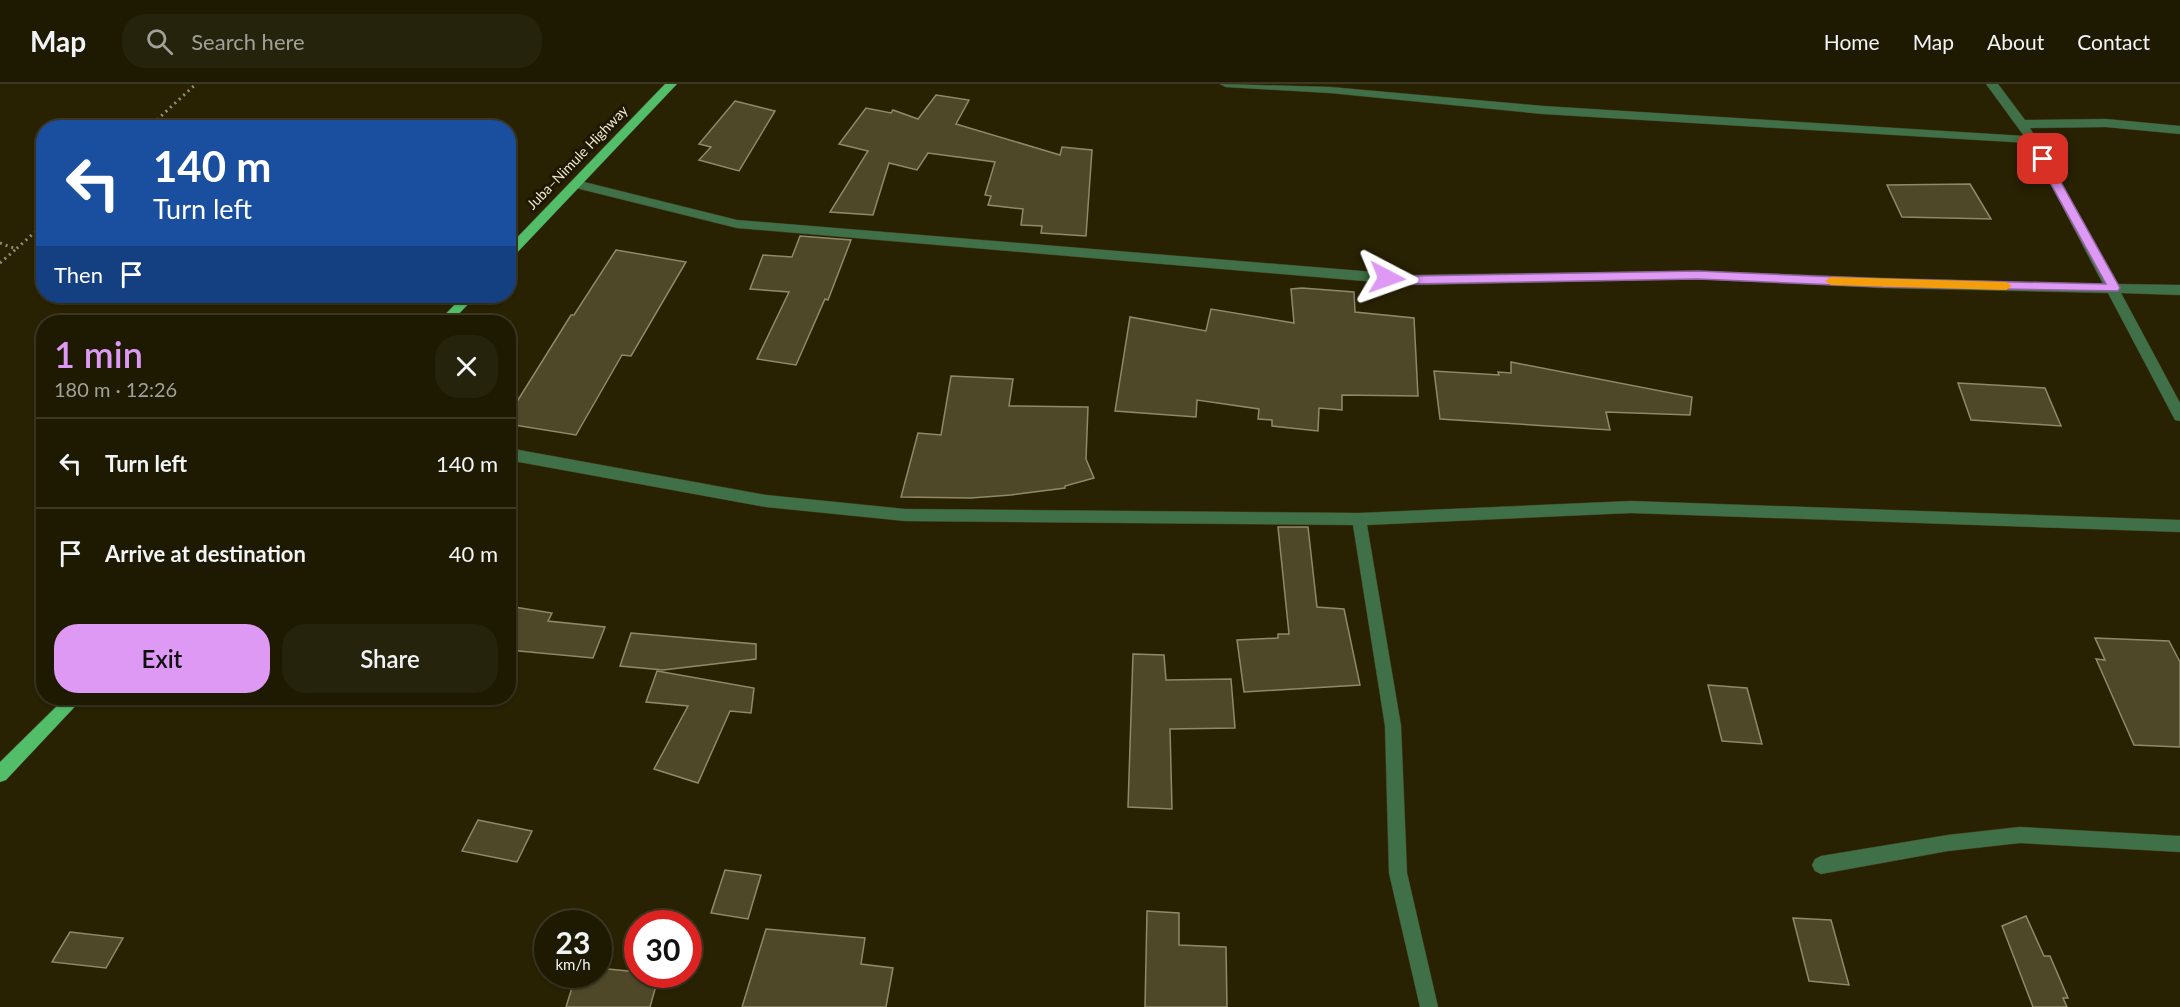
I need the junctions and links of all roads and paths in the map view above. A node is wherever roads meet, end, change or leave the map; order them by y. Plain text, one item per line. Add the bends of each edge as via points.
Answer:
1 (196, 84) edge
2 (671, 84) edge
3 (1226, 84) edge
4 (1992, 84) edge
5 (157, 120) edge
6 (2023, 124) junction
7 (2180, 130) edge
8 (2033, 140) junction
9 (576, 184) junction
10 (36, 231) edge
11 (0, 243) edge
12 (516, 247) edge
13 (16, 249) junction
14 (0, 263) edge
15 (2114, 288) junction
16 (2180, 290) edge
17 (463, 303) edge
18 (451, 315) edge
19 (2180, 416) edge
20 (516, 455) edge
21 (1359, 519) junction
22 (2180, 526) edge
23 (68, 705) edge
24 (0, 774) edge
25 (2180, 844) edge
26 (1821, 865) dead end
27 (1429, 1007) edge

1 - 5 path
2 - 9 main road, Juba–Nimule Highway
3 - 8 street via 1543,110
4 - 6 street
6 - 7 street via 2106,123
6 - 8 street
8 - 15 street
9 - 12 main road, Juba–Nimule Highway
9 - 15 street via 738,224 1411,280 1698,275
10 - 13 path
11 - 13 path
13 - 14 path
15 - 16 street
15 - 19 street
17 - 18 main road
20 - 21 street via 766,501 905,515
21 - 22 street via 1631,507
21 - 27 street via 1392,726 1398,873
23 - 24 main road
25 - 26 street via 2020,835

